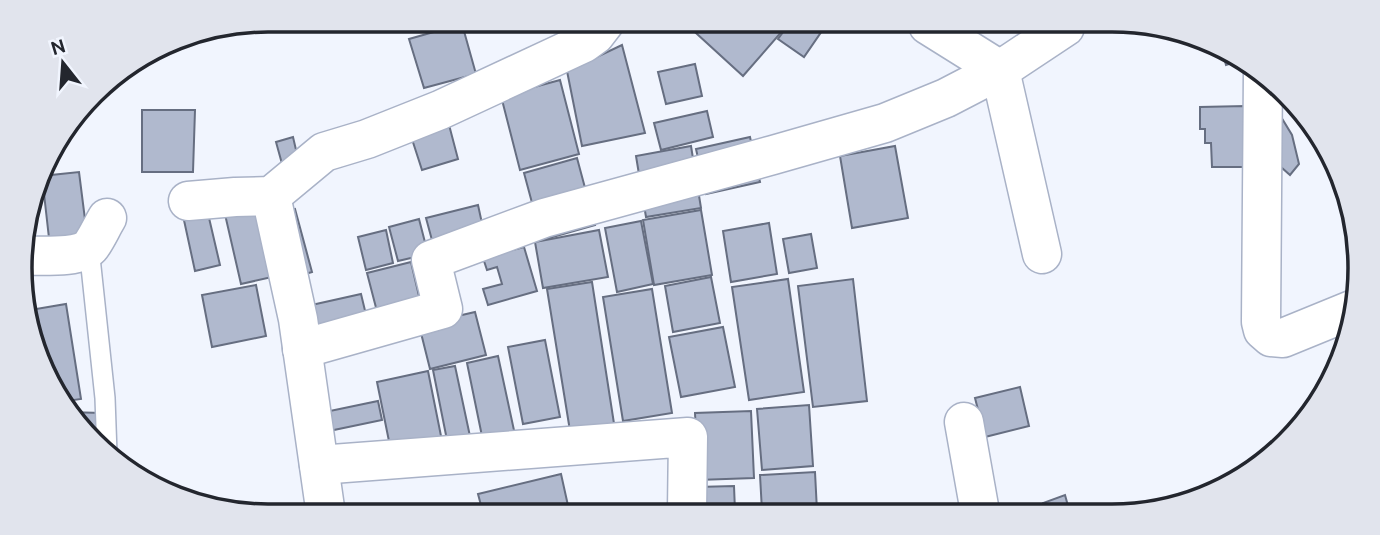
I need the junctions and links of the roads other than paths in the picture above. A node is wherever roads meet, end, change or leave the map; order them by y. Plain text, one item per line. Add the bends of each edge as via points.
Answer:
1 (598, 32) edge
2 (938, 32) edge
3 (1057, 32) edge
4 (1000, 70) junction
5 (1263, 86) edge
6 (271, 196) junction
7 (188, 201) dead end
8 (98, 233) joint
9 (1042, 254) dead end
10 (33, 256) edge
11 (1343, 313) edge
12 (302, 349) junction
13 (964, 422) dead end
14 (106, 439) edge
15 (319, 465) junction
16 (324, 504) edge
17 (687, 504) edge
18 (978, 504) edge

1 - 6 street via 584,43 440,110 324,152
2 - 4 street
3 - 4 street
4 - 9 street
4 - 12 street via 885,123 544,218 431,260 443,309
5 - 11 street via 1261,322 1271,337 1283,338
6 - 7 street
6 - 12 street
8 - 10 street via 83,251
8 - 14 lane
12 - 15 street
13 - 18 street
15 - 16 street
15 - 17 street via 688,436

